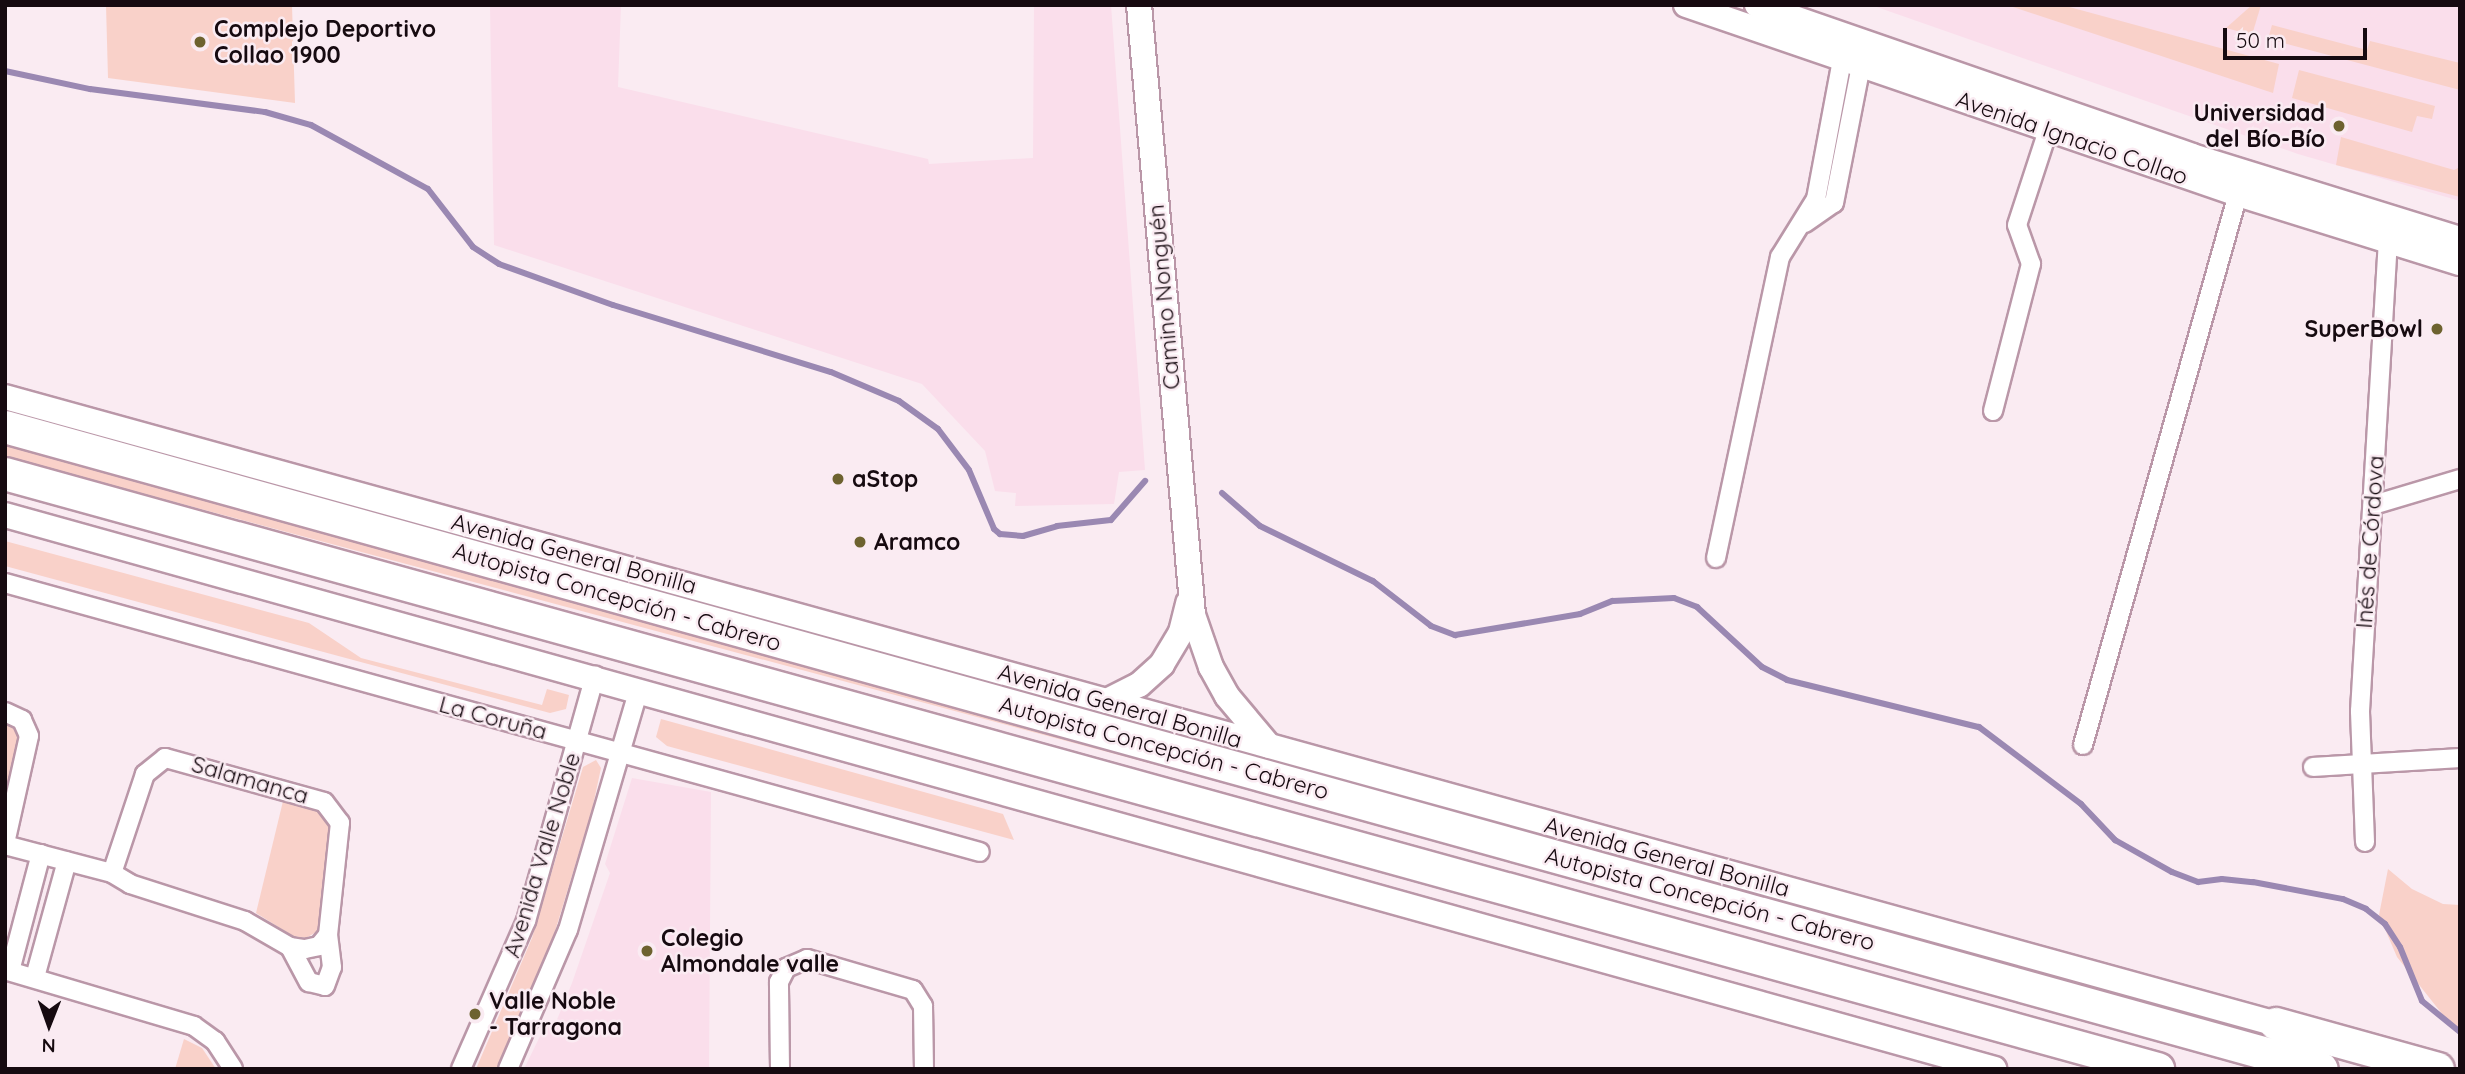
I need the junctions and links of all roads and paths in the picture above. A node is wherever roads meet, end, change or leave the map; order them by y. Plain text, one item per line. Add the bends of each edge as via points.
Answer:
1 (1139, 5) edge
2 (1686, 5) edge
3 (1757, 5) edge
4 (1852, 63) junction
5 (2048, 131) junction
6 (2238, 194) junction
7 (2460, 239) edge
8 (2388, 242) junction
9 (2460, 263) edge
10 (5, 397) edge
11 (1993, 411) dead end
12 (5, 427) edge
13 (5, 474) edge
14 (2460, 479) edge
15 (2372, 505) junction
16 (5, 515) edge
17 (1716, 558) dead end
18 (5, 583) edge
19 (1189, 588) junction
20 (595, 676) junction
21 (639, 689) junction
22 (1107, 701) junction
23 (5, 712) edge
24 (577, 741) junction
25 (2083, 745) dead end
26 (1271, 748) junction
27 (620, 753) junction
28 (2460, 758) edge
29 (2360, 764) junction
30 (2313, 767) dead end
31 (2365, 842) dead end
32 (5, 844) edge
33 (980, 852) dead end
34 (41, 854) junction
35 (67, 861) junction
36 (113, 873) junction
37 (328, 935) junction
38 (290, 947) junction
39 (8, 971) edge
40 (35, 977) junction
41 (2276, 1024) joint
42 (233, 1069) edge
43 (461, 1069) edge
44 (508, 1069) edge
45 (780, 1069) edge
46 (924, 1069) edge
47 (1994, 1069) edge
48 (2158, 1069) edge
49 (2322, 1069) edge
50 (2438, 1069) edge

1 - 19 main road, Camino Nonguén
2 - 4 main road, Avenida Ignacio Collao
3 - 7 main road, Avenida Ignacio Collao via 2204,160
4 - 5 main road, Avenida Ignacio Collao
4 - 17 street via 1816,199 1780,257
5 - 6 main road, Avenida Ignacio Collao
5 - 11 street via 2017,225 2031,264
6 - 8 main road, Avenida Ignacio Collao
6 - 25 street
8 - 9 main road, Avenida Ignacio Collao
8 - 15 street, Inés de Córdova
10 - 22 main road, Avenida General Bonilla
12 - 49 highway, Autopista Concepción - Cabrero
13 - 48 highway, Autopista Concepción - Cabrero
14 - 15 street
15 - 29 street, Inés de Córdova
16 - 20 main road
18 - 24 street, La Coruña
19 - 22 main road, Camino Nonguén via 1181,632 1162,664 1139,685
19 - 26 main road, Camino Nonguén via 1211,667 1237,712
20 - 21 main road
20 - 24 street, Avenida Valle Noble
21 - 27 street, Avenida Valle Noble
21 - 47 main road
22 - 26 main road, Avenida General Bonilla
23 - 32 street, Salamanca via 22,720 29,736
24 - 27 street, La Coruña
24 - 43 street, Avenida Valle Noble via 526,921
26 - 41 main road, Avenida General Bonilla
27 - 33 street, La Coruña
27 - 44 street, Avenida Valle Noble via 568,930
28 - 29 street
29 - 30 street
29 - 31 street, Inés de Córdova
32 - 34 street, Salamanca
34 - 35 street, Salamanca
34 - 39 street
35 - 36 street, Salamanca
35 - 40 street
36 - 37 street, Salamanca via 145,774 158,760 179,760 318,799 335,810 340,823
36 - 38 street, Salamanca via 130,884 253,924
37 - 38 street via 312,948
37 - 38 street, Salamanca via 332,967 325,986 310,982
39 - 40 street
40 - 42 street via 194,1026 215,1041
41 - 50 highway
45 - 46 street via 779,982 786,968 807,959 913,990 923,1006

